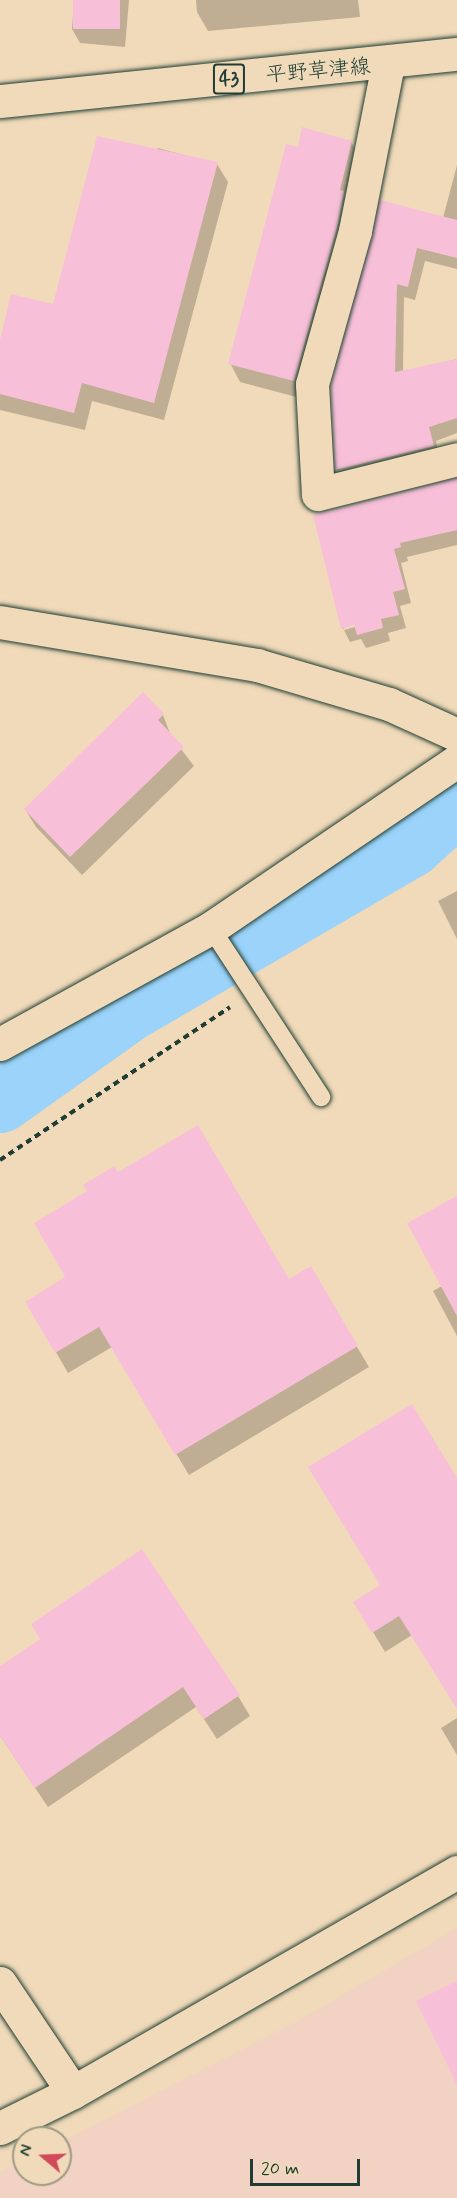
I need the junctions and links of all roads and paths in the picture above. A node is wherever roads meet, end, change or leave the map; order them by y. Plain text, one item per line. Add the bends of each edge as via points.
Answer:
1 (457, 54) edge
2 (388, 64) junction
3 (0, 101) edge
4 (457, 459) edge
5 (0, 622) edge
6 (457, 735) edge
7 (457, 761) edge
8 (211, 928) junction
9 (238, 1002) dead end
10 (0, 1044) edge
11 (321, 1097) dead end
12 (0, 1160) edge
13 (457, 1872) edge
14 (0, 1983) edge
15 (73, 2092) junction
16 (0, 2128) edge

1 - 2 street, 平野草津線 / 43
2 - 3 street, 平野草津線 / 43
2 - 4 street via 355,231 312,384 318,494
5 - 6 street via 257,665 389,704
7 - 8 street
8 - 10 street
8 - 11 lane
9 - 12 path
13 - 15 street
14 - 15 street
15 - 16 street

